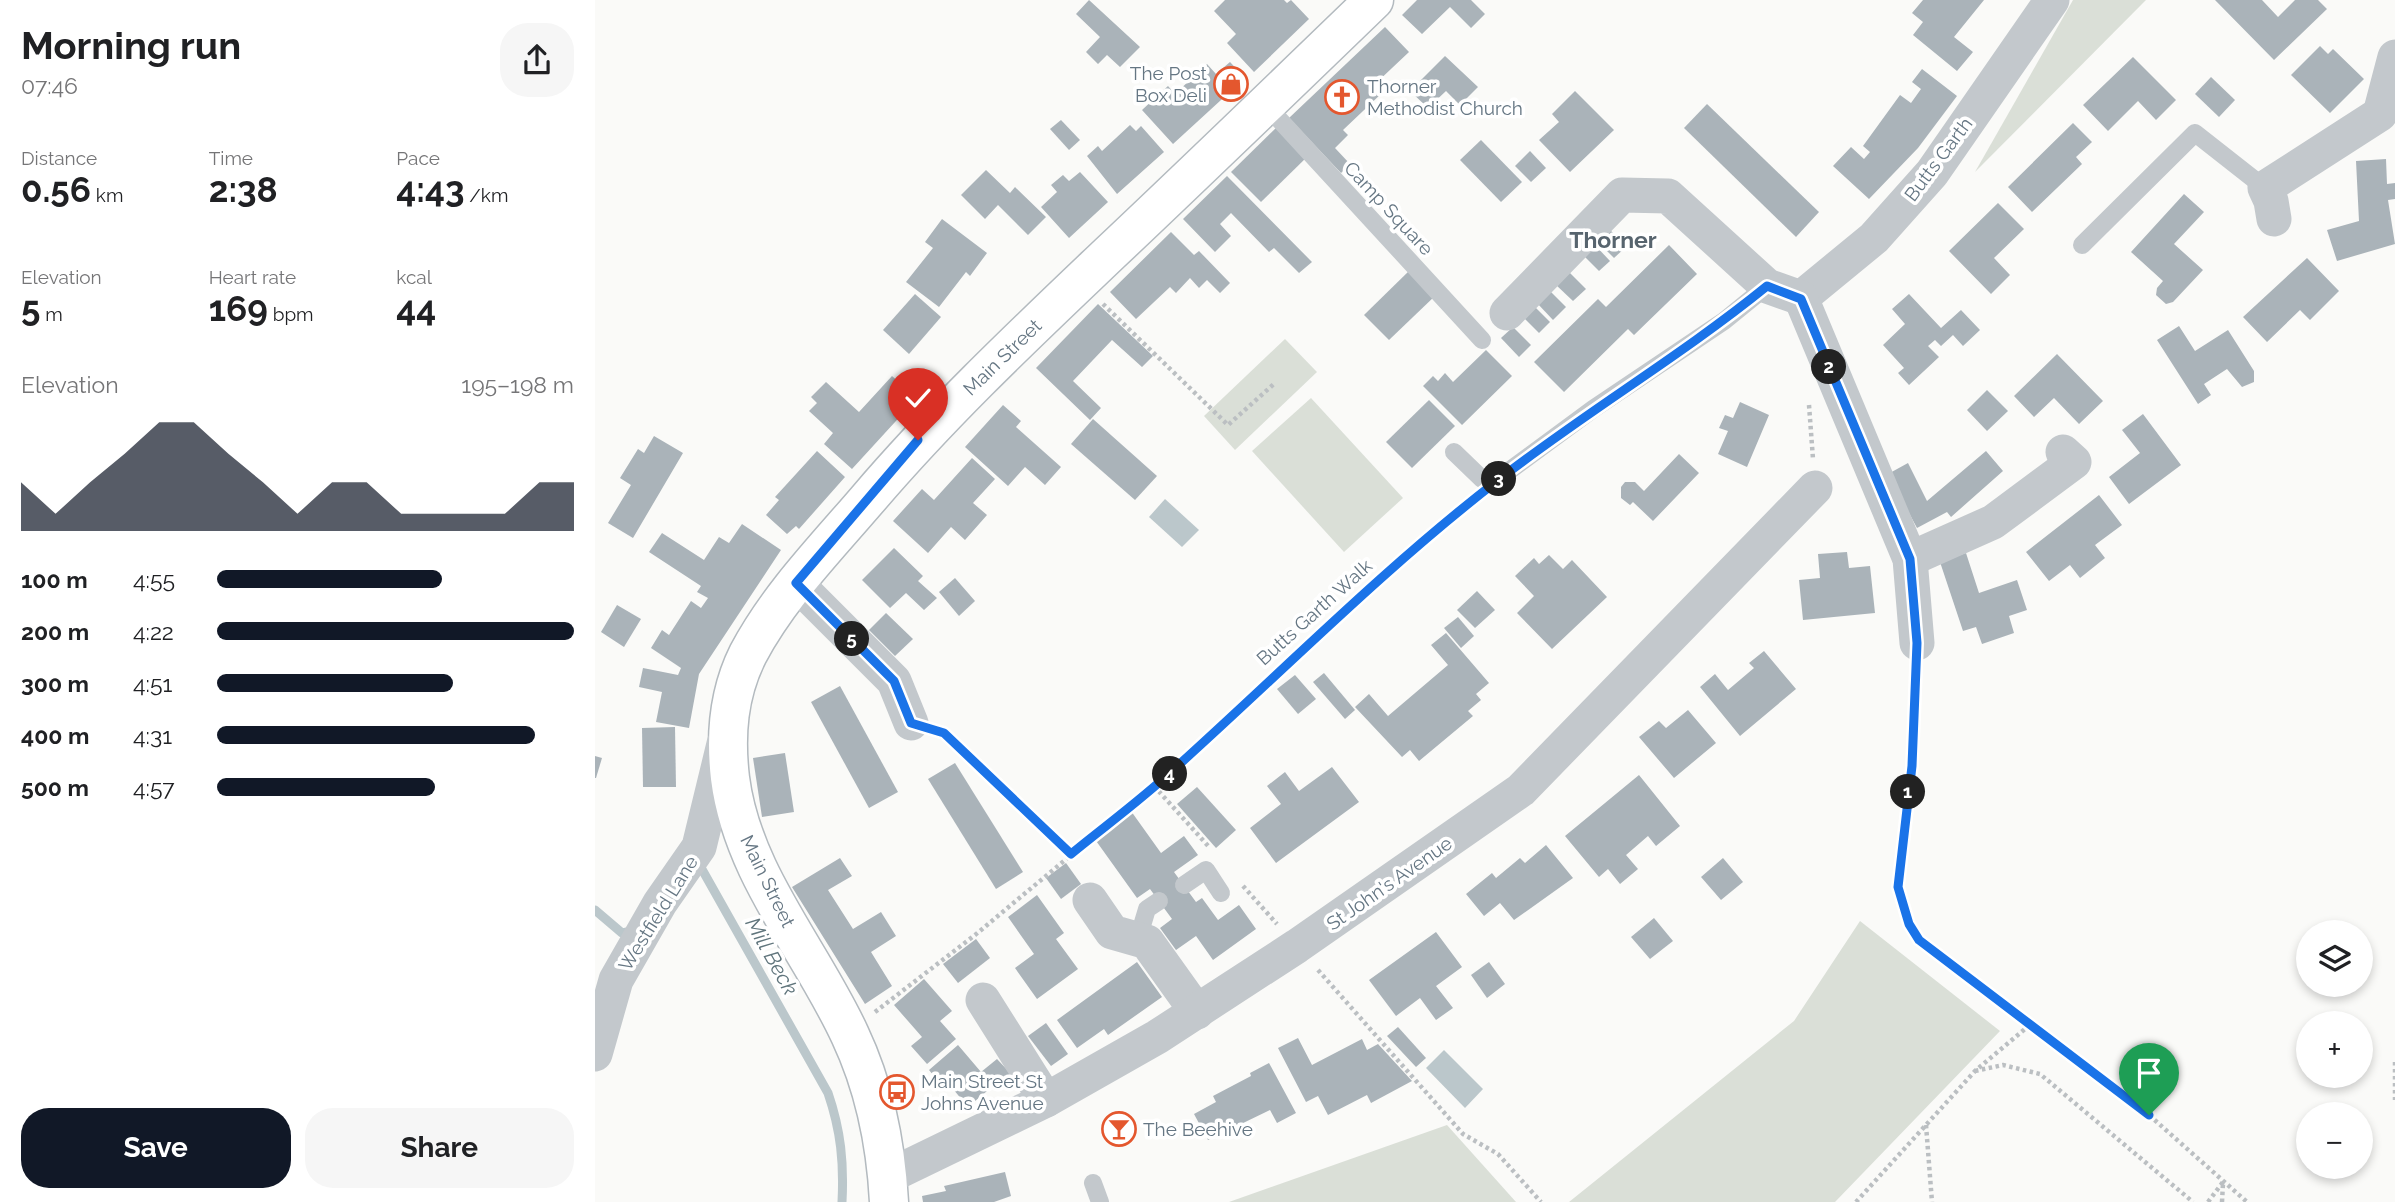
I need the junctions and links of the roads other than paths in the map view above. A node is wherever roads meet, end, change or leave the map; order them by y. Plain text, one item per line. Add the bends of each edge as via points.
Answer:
1 (1374, 0) edge
2 (2052, 0) edge
3 (2395, 57) edge
4 (1266, 105) junction
5 (2270, 204) joint
6 (2081, 245) dead end
7 (1767, 286) junction
8 (1801, 299) junction
9 (1507, 313) dead end
10 (1482, 340) dead end
11 (1454, 452) dead end
12 (2063, 452) dead end
13 (1815, 488) dead end
14 (1910, 559) junction
15 (796, 583) junction
16 (1917, 643) road end
17 (911, 723) road end
18 (727, 730) junction
19 (1184, 885) dead end
20 (1221, 893) dead end
21 (1090, 900) dead end
22 (1159, 901) dead end
23 (1138, 939) junction
24 (983, 1000) dead end
25 (1197, 1012) junction
26 (595, 1054) edge
27 (1046, 1100) junction
28 (1093, 1184) dead end
29 (888, 1190) edge
30 (1100, 1202) edge

1 - 4 street, Main Street
2 - 8 street, Butts Garth via 1931,173 1874,238
3 - 5 street via 2380,114
4 - 10 lane, Camp Square
4 - 15 street, Main Street via 918,440
5 - 6 lane via 2195,133
7 - 8 street
7 - 9 street via 1668,196 1622,195
7 - 11 lane via 1499,480 1482,480
8 - 14 street
12 - 14 street via 2074,462 1993,522
13 - 25 street, St John's Avenue via 1521,790
14 - 16 street
15 - 17 street via 894,681
15 - 18 street, Main Street via 748,655 733,691
18 - 26 street, Westfield Lane via 699,847 616,980
18 - 29 street, Main Street via 730,781 742,831 867,1073 881,1126
19 - 20 lane via 1206,870
21 - 23 street via 1112,932
22 - 23 lane via 1147,909
23 - 25 street via 1147,942
24 - 27 street
25 - 27 street, St John's Avenue
27 - 29 street, St John's Avenue
28 - 30 lane

